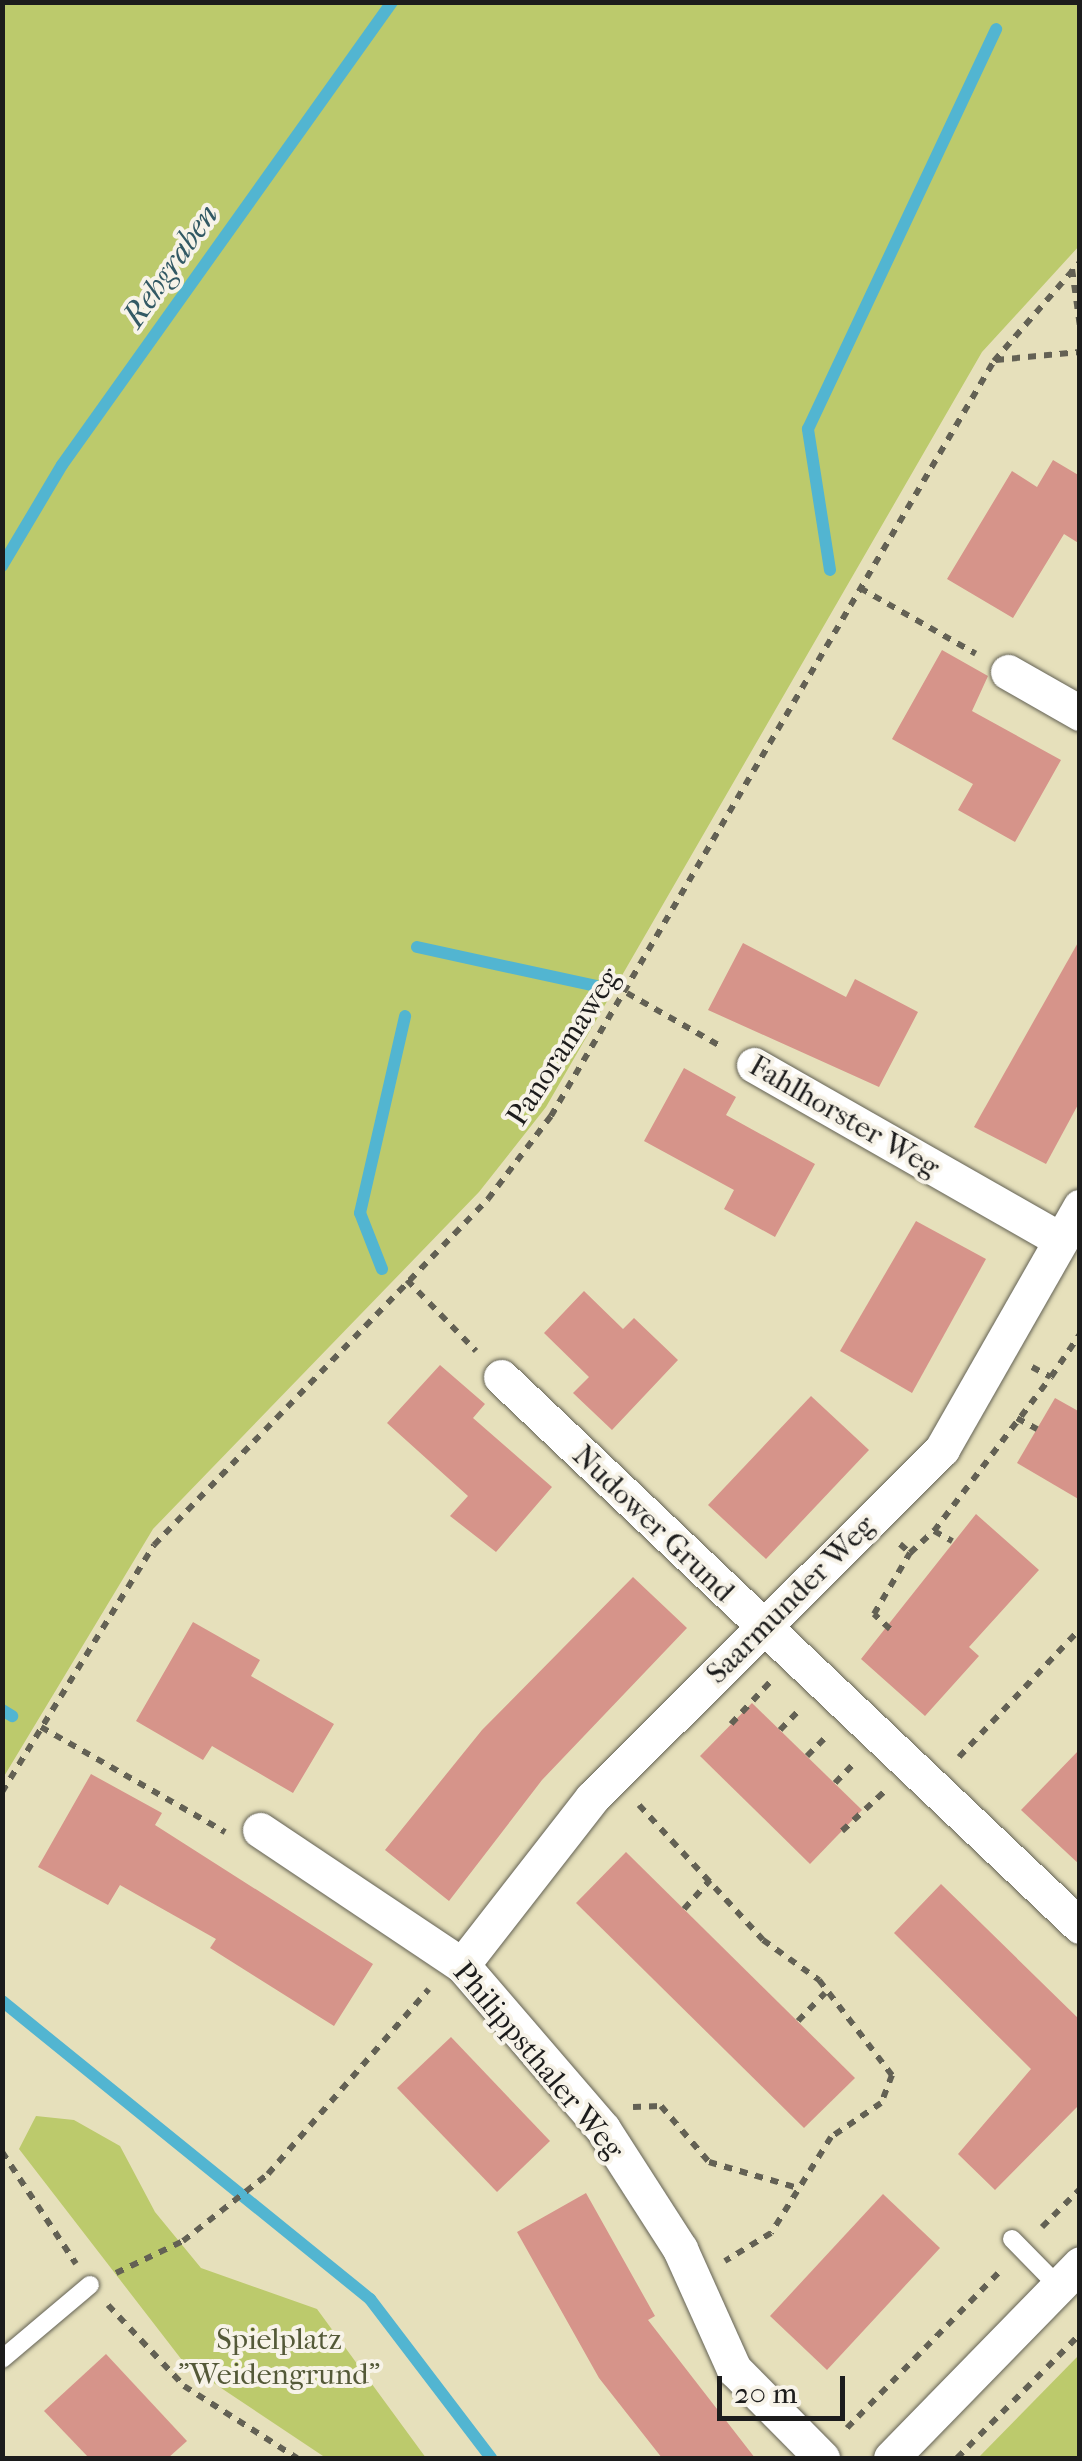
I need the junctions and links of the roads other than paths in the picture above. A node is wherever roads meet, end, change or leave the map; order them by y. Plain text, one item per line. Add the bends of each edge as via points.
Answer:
1 (1008, 672) road end
2 (1080, 713) edge
3 (754, 1066) road end
4 (1080, 1207) edge
5 (1062, 1240) junction
6 (501, 1376) road end
7 (762, 1630) junction
8 (260, 1830) road end
9 (1080, 1926) edge
10 (462, 1965) junction
11 (1017, 2244) road end
12 (1069, 2275) edge
13 (90, 2285) road end
14 (2, 2359) edge
15 (821, 2457) edge
16 (891, 2458) edge

1 - 2 street
3 - 5 street, Fahlhorster Weg
4 - 5 street, Saarmunder Weg
5 - 7 street, Saarmunder Weg via 942,1449
6 - 7 street, Nudower Grund
7 - 9 street, Nudower Grund
7 - 10 street, Saarmunder Weg via 612,1778
8 - 10 street, Philippsthaler Weg
10 - 15 street, Philippsthaler Weg via 603,2129 692,2275 734,2369
11 - 12 lane
12 - 16 street
13 - 14 lane

